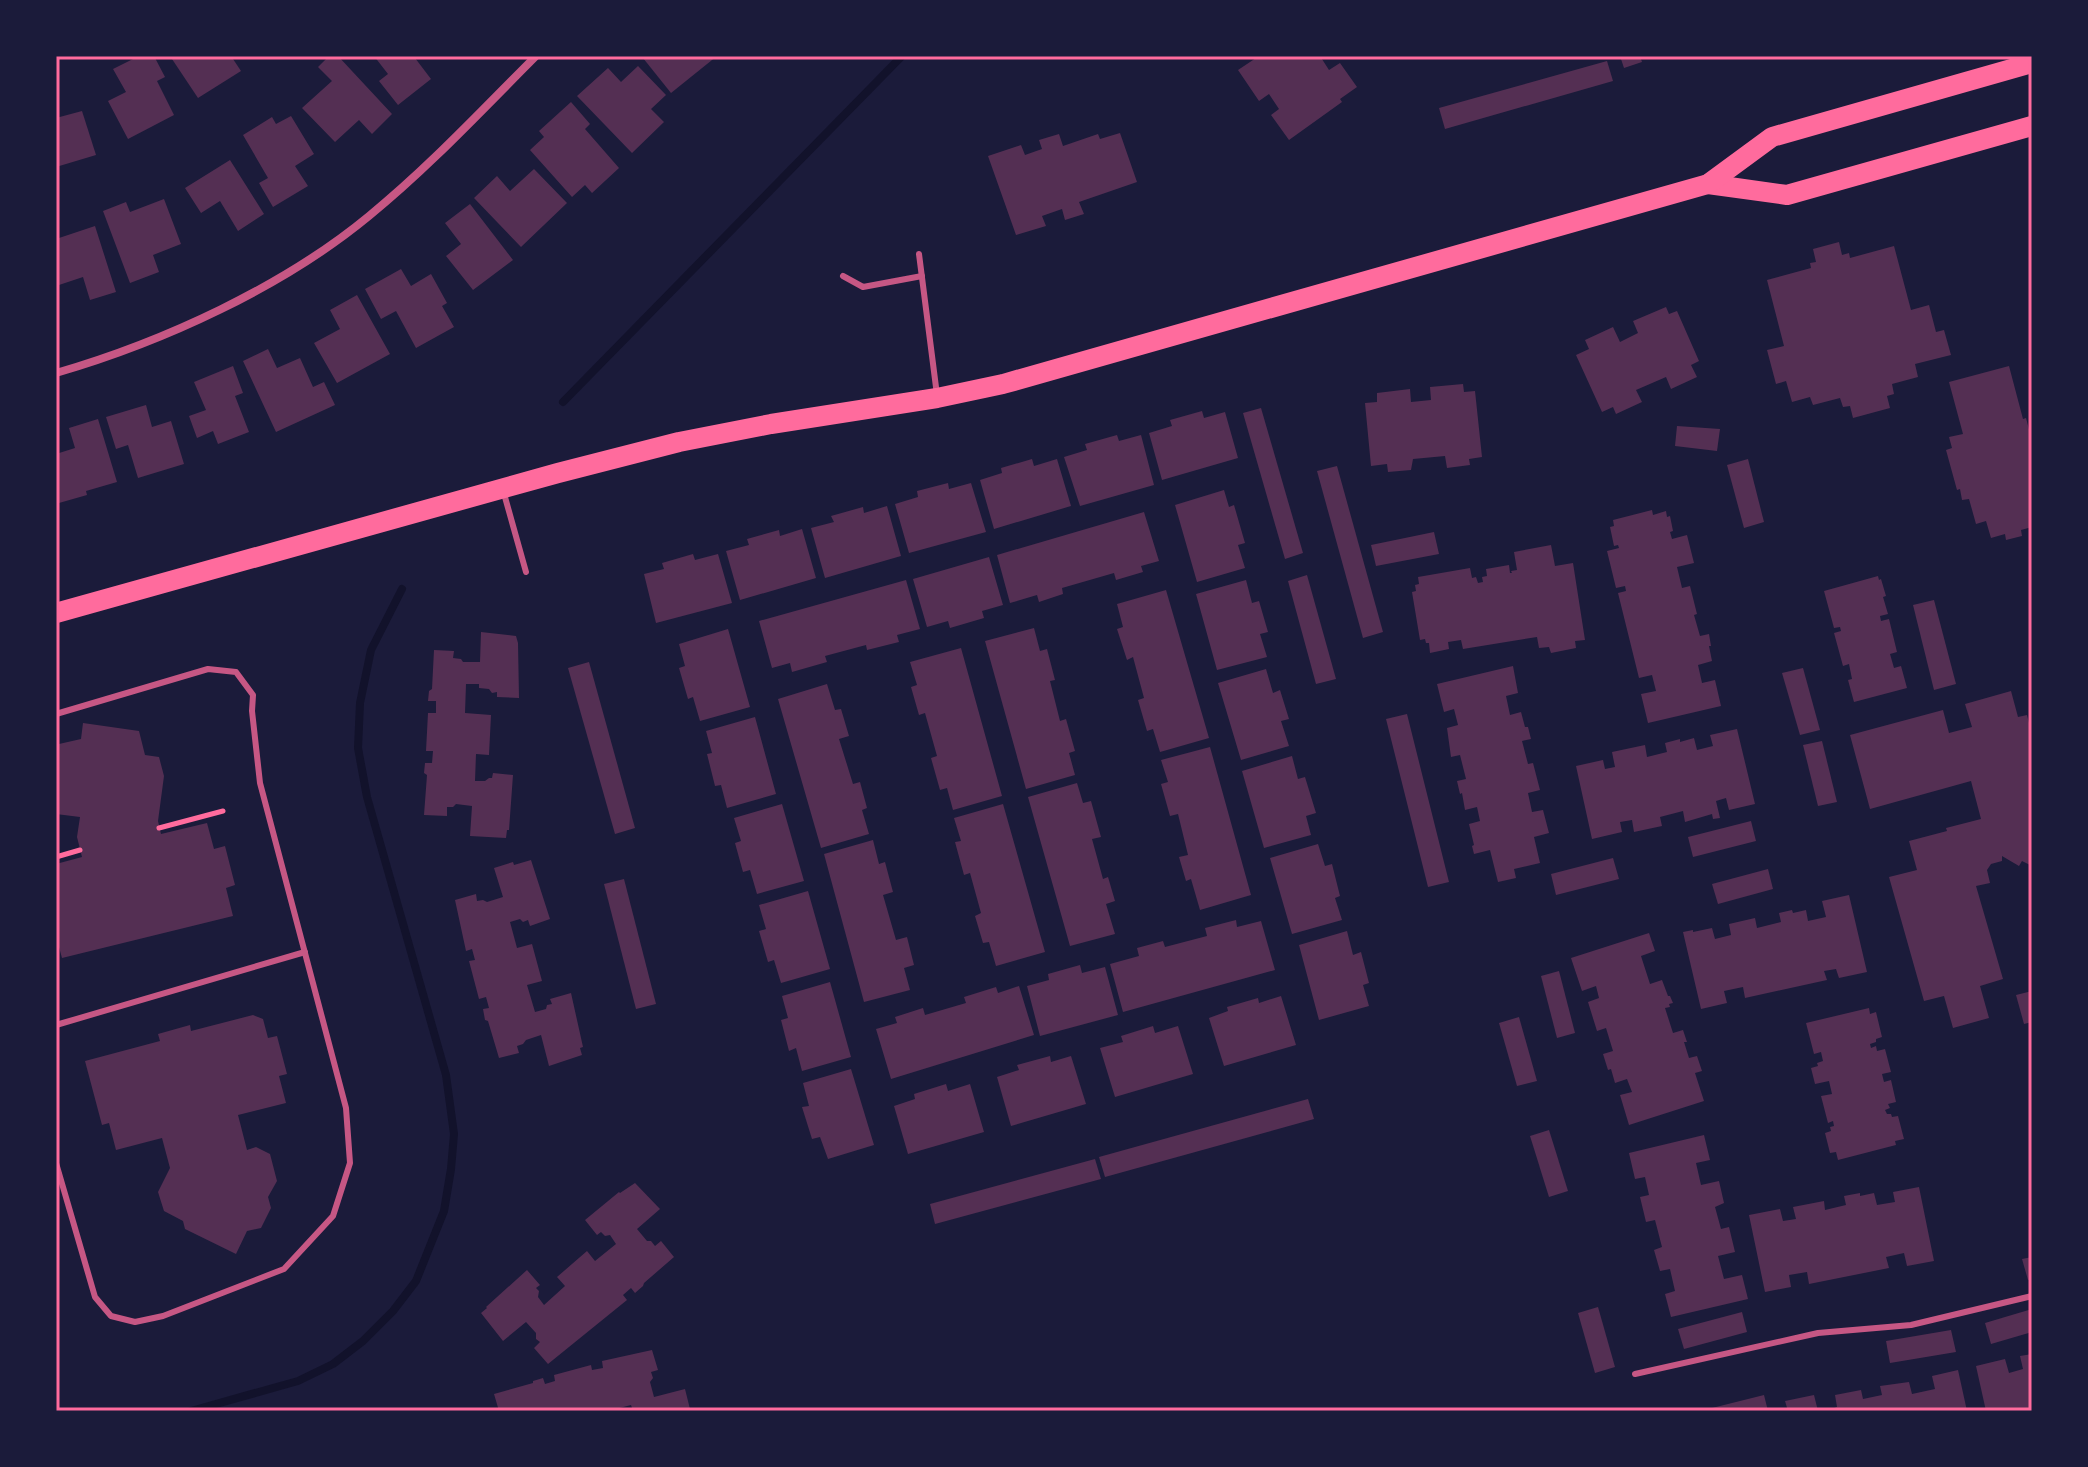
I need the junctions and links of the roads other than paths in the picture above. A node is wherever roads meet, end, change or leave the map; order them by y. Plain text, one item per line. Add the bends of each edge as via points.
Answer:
1 (536, 56) edge
2 (2032, 63) edge
3 (2032, 126) edge
4 (1708, 184) junction
5 (919, 254) dead end
6 (843, 276) dead end
7 (922, 276) junction
8 (56, 373) edge
9 (937, 398) junction
10 (503, 488) junction
11 (526, 572) dead end
12 (56, 613) edge
13 (56, 714) edge
14 (305, 952) junction
15 (56, 1025) edge
16 (56, 1163) edge
17 (2032, 1296) edge
18 (1635, 1374) dead end

1 - 8 street via 431,161 298,267 157,338
2 - 4 main road via 1772,137
3 - 4 main road via 1787,195
4 - 9 main road via 1003,384
5 - 7 lane
6 - 7 lane via 863,287
7 - 9 lane
9 - 10 main road via 679,442
10 - 11 lane
10 - 12 main road
13 - 14 lane via 208,669 236,672 253,695 260,783
14 - 15 lane
14 - 16 lane via 346,1108 350,1163 333,1216 284,1269 163,1316 135,1322 111,1316 95,1297
17 - 18 lane via 1911,1325 1818,1333

